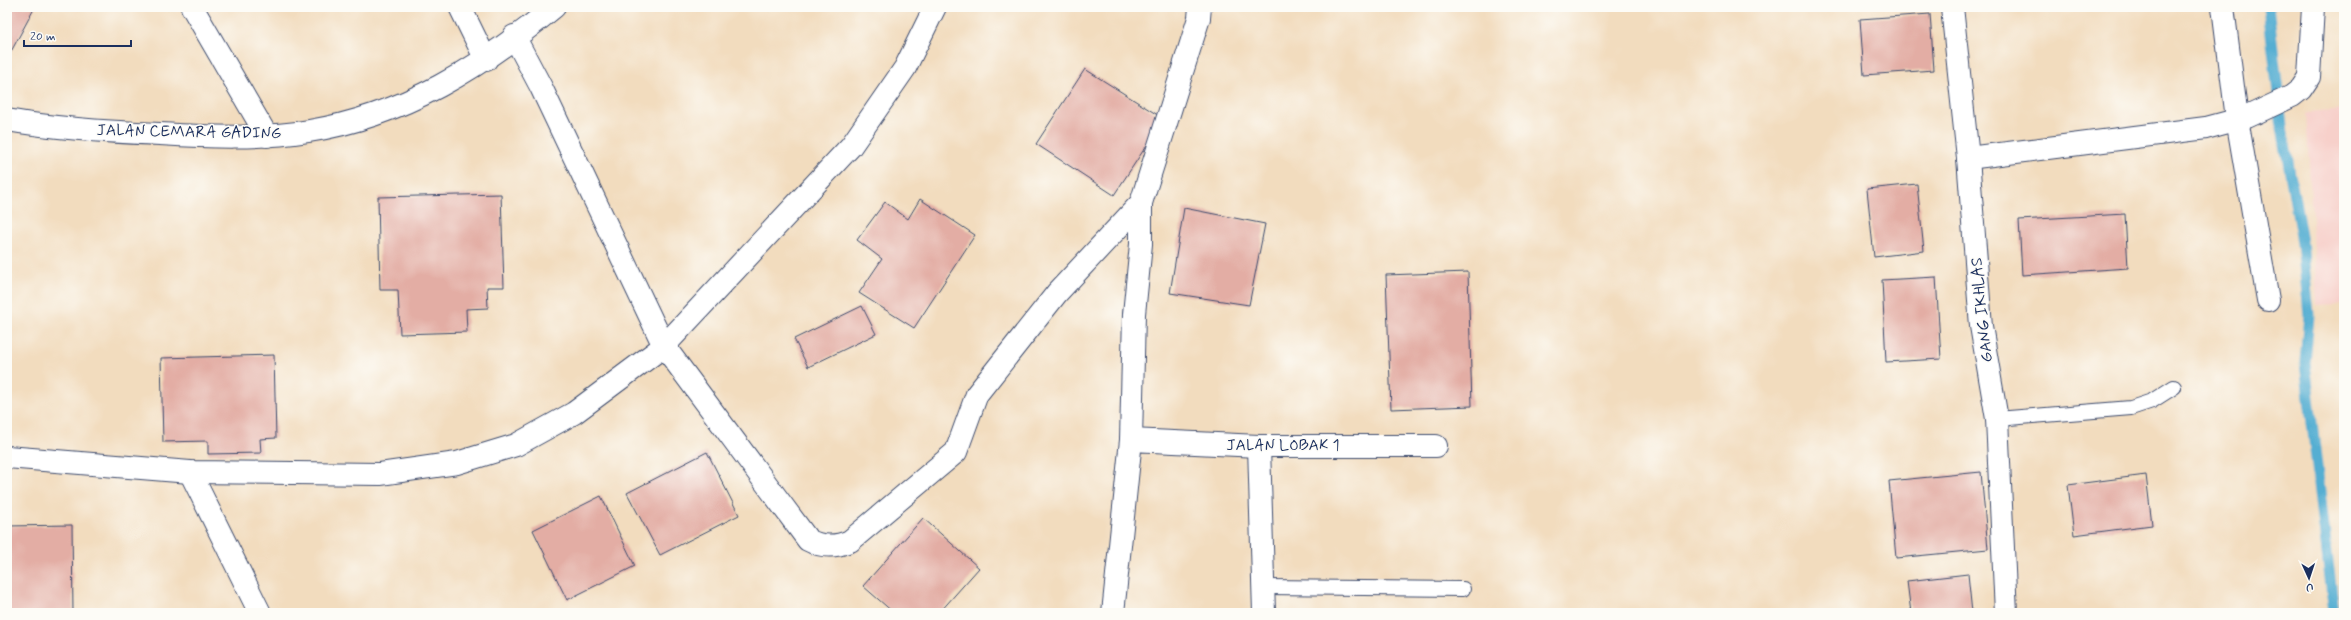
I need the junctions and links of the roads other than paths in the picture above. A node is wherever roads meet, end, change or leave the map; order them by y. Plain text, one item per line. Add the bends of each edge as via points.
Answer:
1 (192, 7) edge
2 (460, 7) edge
3 (554, 7) edge
4 (935, 7) edge
5 (1200, 7) edge
6 (1952, 7) edge
7 (2223, 7) edge
8 (2313, 7) edge
9 (514, 36) junction
10 (486, 60) junction
11 (2242, 118) junction
12 (7, 120) edge
13 (267, 136) junction
14 (1968, 158) junction
15 (1141, 203) junction
16 (2268, 300) dead end
17 (664, 346) junction
18 (2174, 387) dead end
19 (1997, 418) junction
20 (1131, 440) junction
21 (1259, 446) junction
22 (1436, 446) dead end
23 (7, 457) edge
24 (190, 472) junction
25 (1264, 586) junction
26 (1463, 589) dead end
27 (260, 613) edge
28 (1113, 613) edge
29 (1264, 613) edge
30 (2006, 613) edge

1 - 13 street
2 - 10 street
3 - 9 street, JALAN CEMARA GADING
4 - 17 street via 905,68 851,146
5 - 15 street via 1199,18
6 - 14 street, GANG IKHLAS
7 - 11 street
8 - 11 street via 2309,77 2301,89 2292,96
9 - 10 street, JALAN CEMARA GADING
9 - 17 street
10 - 13 street, JALAN CEMARA GADING via 445,85 350,122 316,130
11 - 14 street via 2206,128
11 - 16 street
12 - 13 street, JALAN CEMARA GADING via 103,132
14 - 19 street, GANG IKHLAS via 1981,326
15 - 17 street via 1057,293 976,394 956,452 850,541 844,543 824,545 808,540
15 - 20 street via 1141,244 1134,314
17 - 24 street via 574,413 516,445 457,462 380,474
18 - 19 lane via 2152,401 2132,408
19 - 30 street, GANG IKHLAS
20 - 21 street, JALAN LOBAK 1
20 - 28 street
21 - 22 street, JALAN LOBAK 1
21 - 25 street
23 - 24 street
24 - 27 street
25 - 26 lane
25 - 29 street

